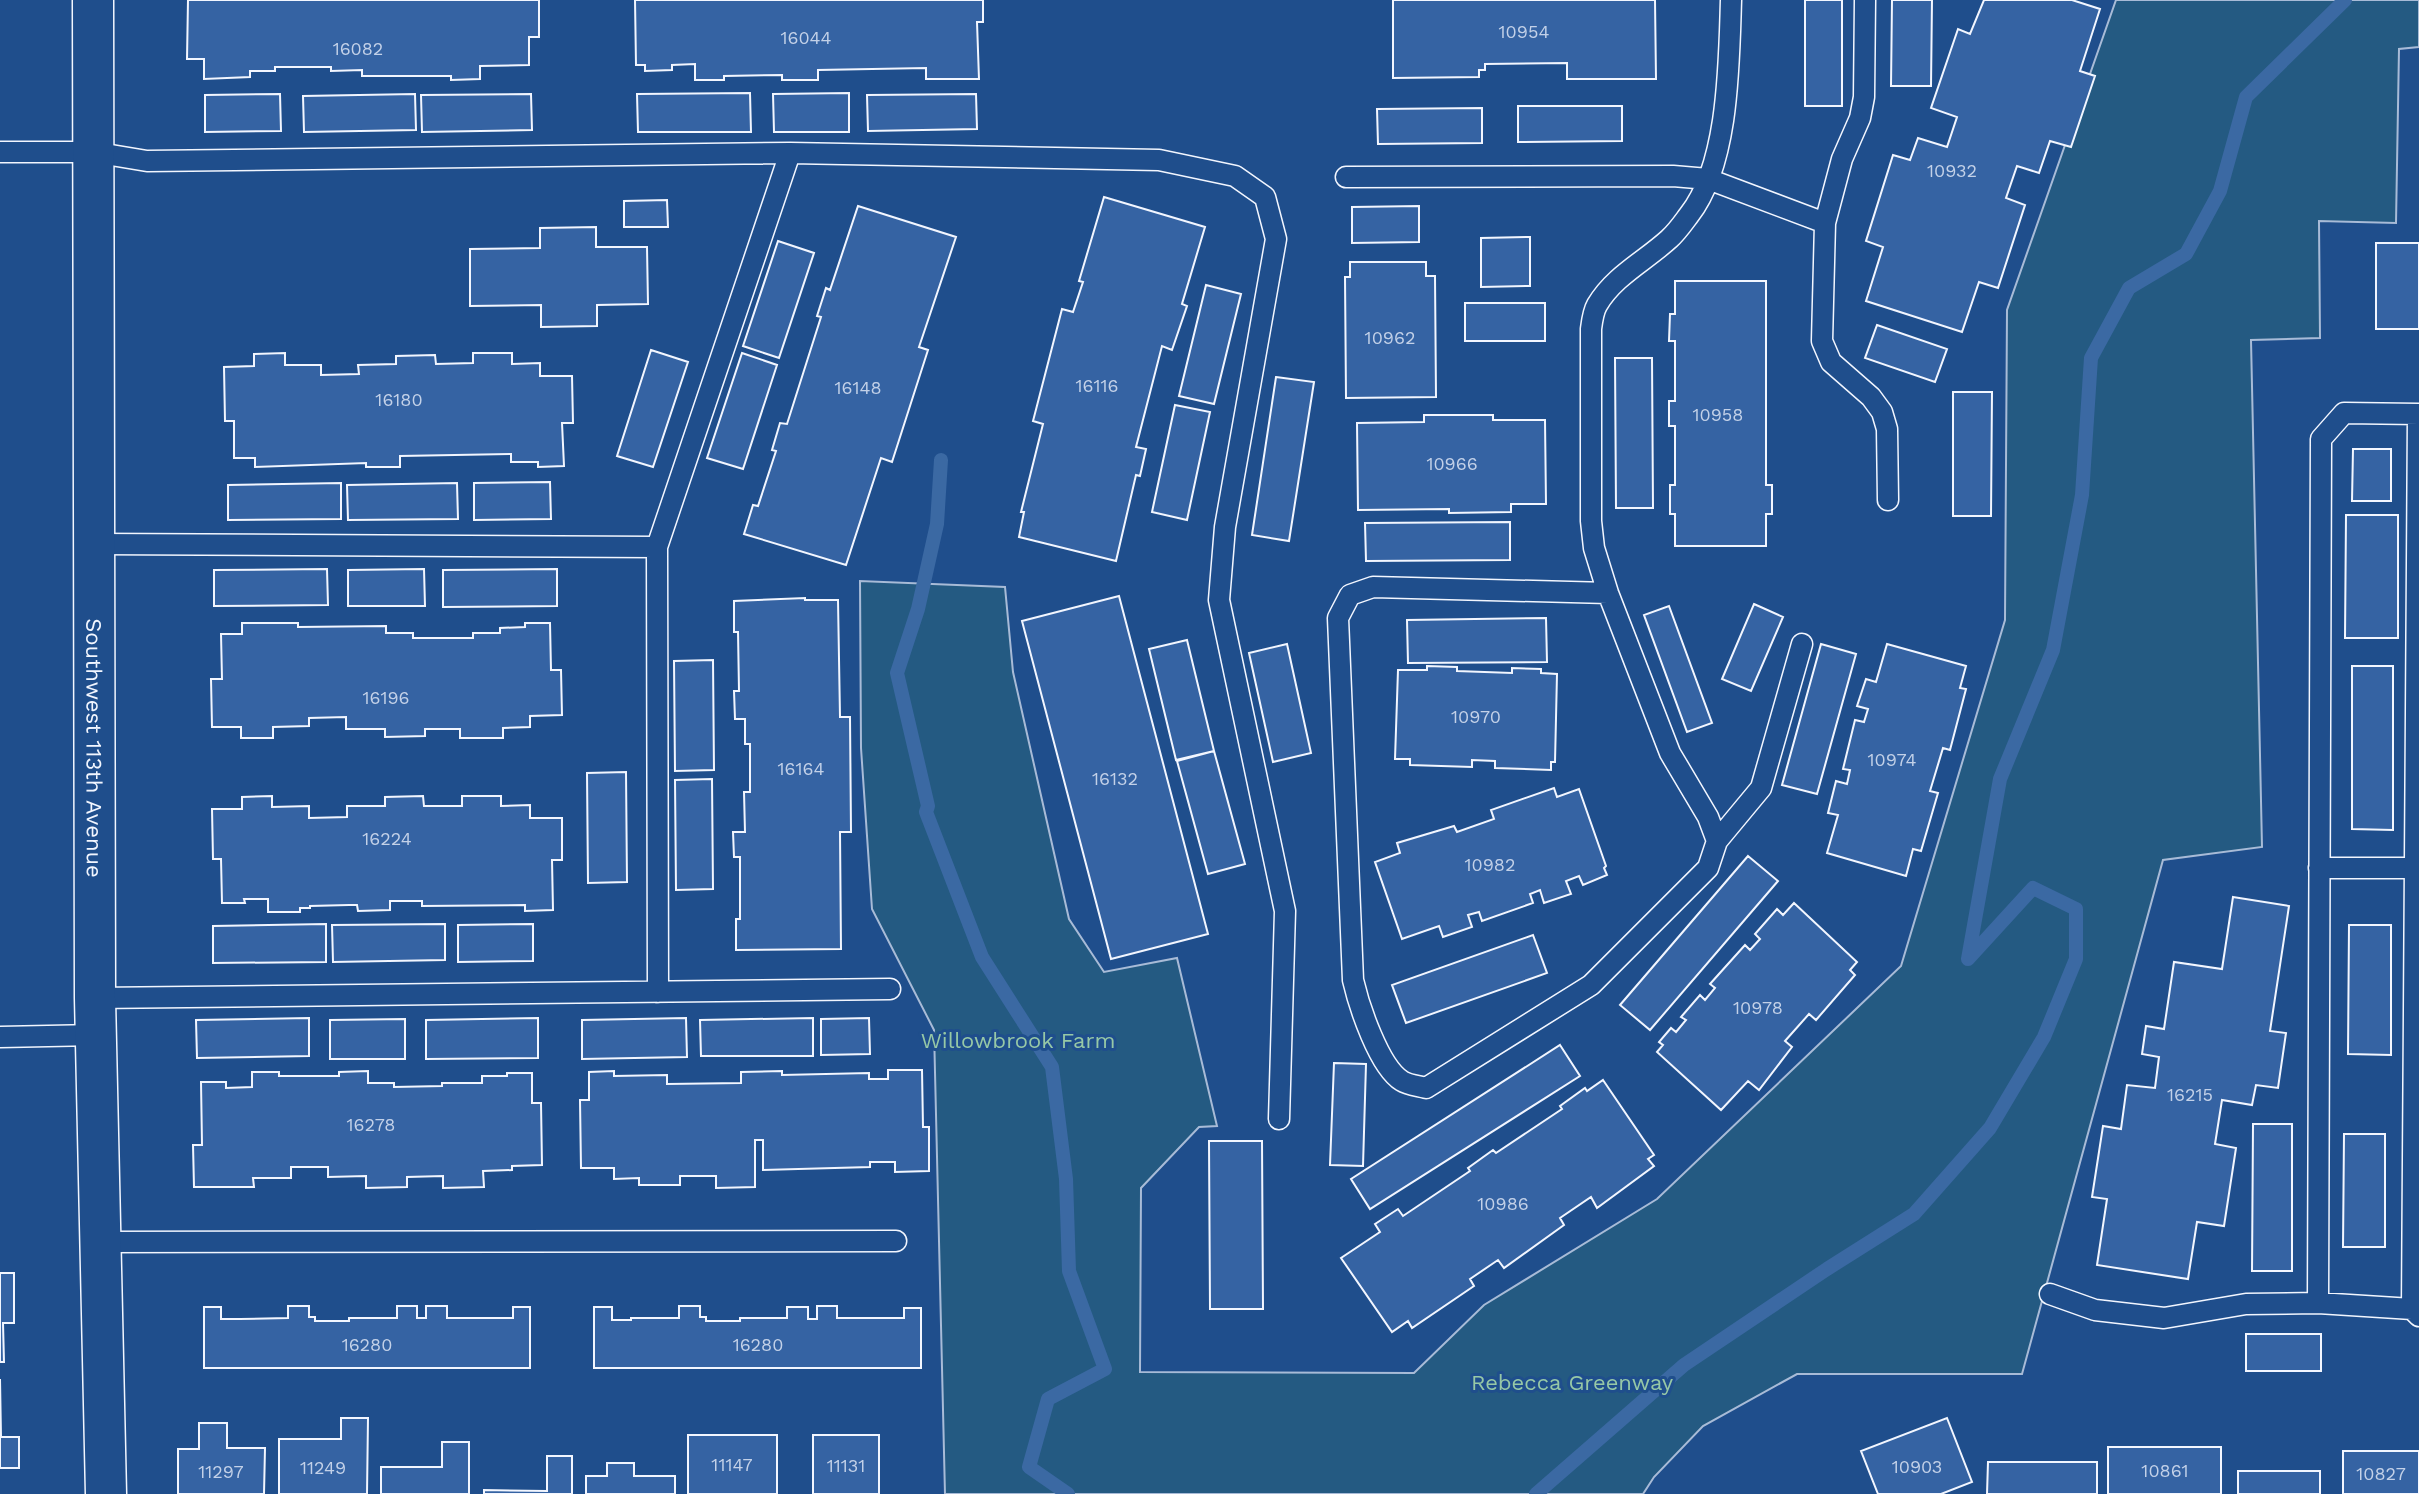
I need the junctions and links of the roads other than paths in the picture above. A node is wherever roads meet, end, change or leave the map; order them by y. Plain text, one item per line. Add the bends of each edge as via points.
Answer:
1 (93, 0) edge
2 (1731, 0) edge
3 (1865, 0) edge
4 (0, 152) edge
5 (93, 152) junction
6 (790, 153) junction
7 (1346, 177) dead end
8 (1708, 179) junction
9 (1825, 223) junction
10 (2418, 414) edge
11 (1888, 500) dead end
12 (94, 544) junction
13 (657, 547) junction
14 (1608, 593) junction
15 (1802, 644) dead end
16 (1717, 841) junction
17 (2319, 868) junction
18 (2415, 868) junction
19 (890, 989) dead end
20 (658, 992) junction
21 (96, 1017) junction
22 (0, 1037) edge
23 (1279, 1119) dead end
24 (896, 1241) dead end
25 (100, 1242) junction
26 (2050, 1294) dead end
27 (2318, 1303) junction
28 (2415, 1312) edge
29 (106, 1494) edge

1 - 5 street, Southwest 113th Avenue
2 - 8 lane via 1726,98
3 - 9 lane via 1864,97
4 - 5 lane
5 - 6 lane via 147,161
5 - 12 street, Southwest 113th Avenue
6 - 13 lane
6 - 23 lane via 1159,160 1235,176 1265,197 1276,239 1225,527 1219,600 1285,911
7 - 8 lane
8 - 9 lane
8 - 14 lane via 1671,238 1617,280 1595,307 1591,521
9 - 11 lane via 1822,341 1831,362 1882,412
10 - 17 lane via 2344,413 2321,439
10 - 18 lane
12 - 13 lane
12 - 21 street, Southwest 113th Avenue
13 - 20 lane
14 - 16 lane via 1670,753
14 - 16 lane via 1373,587 1350,595 1338,618 1353,980 1361,1012 1385,1062 1401,1081 1426,1088 1591,985 1708,868
15 - 16 lane via 1761,788
17 - 18 lane
17 - 27 lane
18 - 28 lane
19 - 20 lane
20 - 21 lane
21 - 22 lane
21 - 25 street, Southwest 113th Avenue
24 - 25 lane
25 - 29 street, Southwest 113th Avenue
26 - 27 lane via 2095,1310 2164,1318 2246,1304
27 - 28 lane

